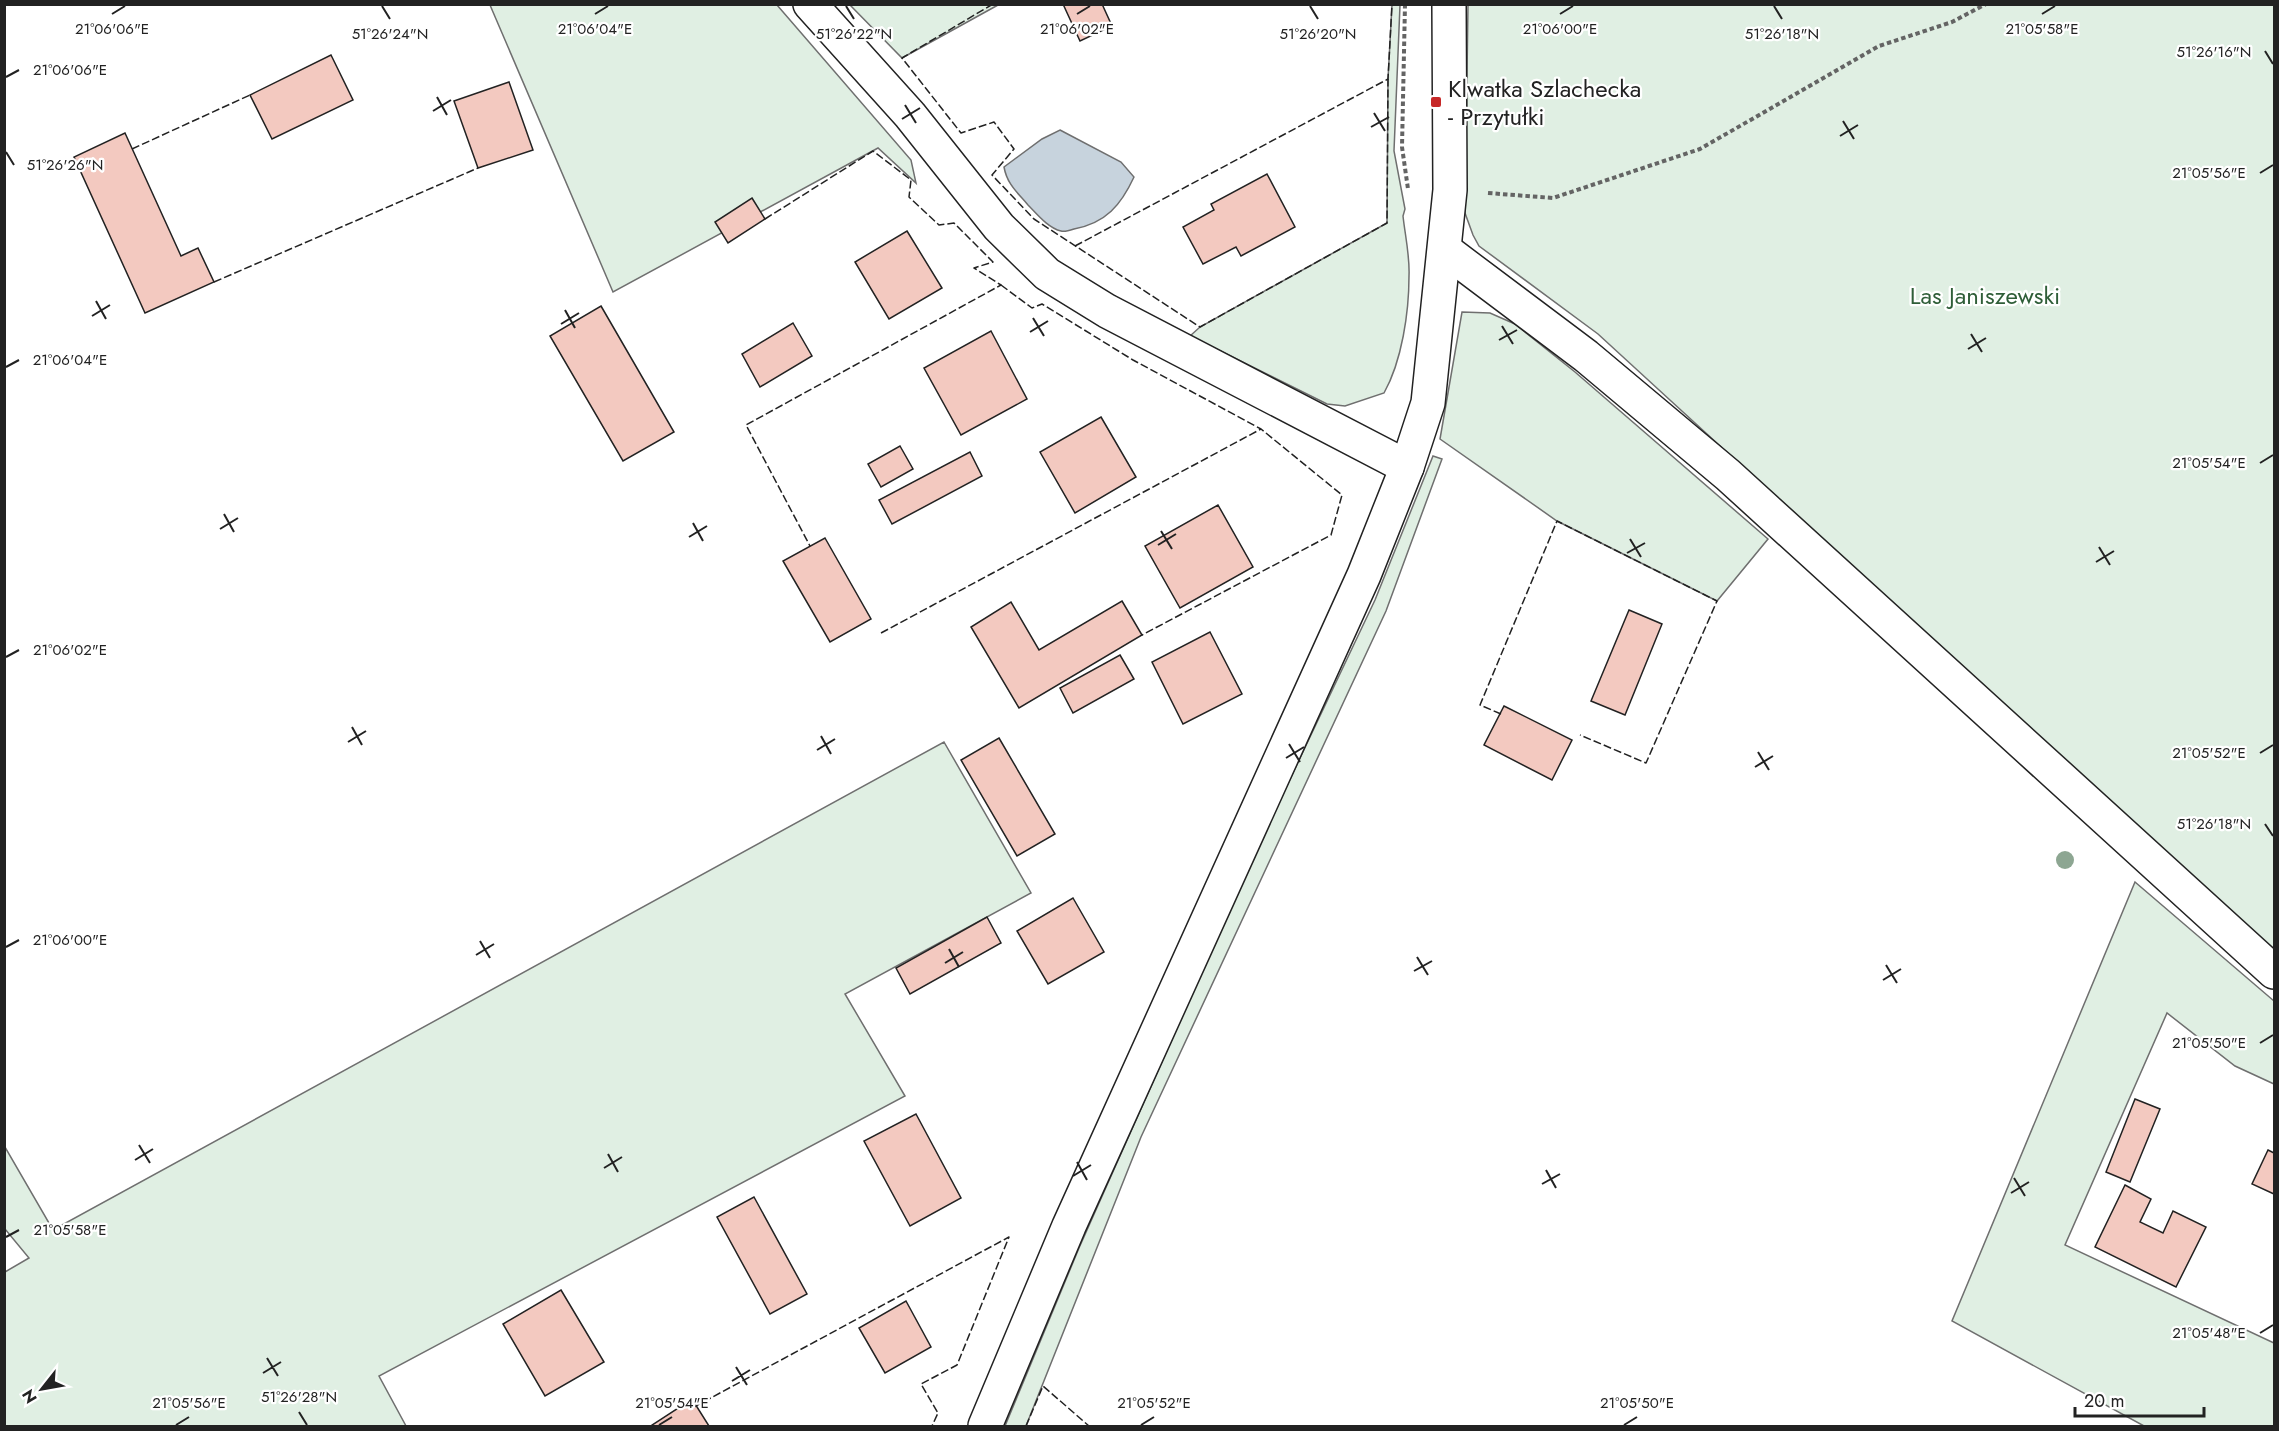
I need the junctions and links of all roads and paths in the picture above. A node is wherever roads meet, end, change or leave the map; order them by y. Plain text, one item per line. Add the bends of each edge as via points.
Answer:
1 (810, 4) edge
2 (1449, 4) edge
3 (1986, 4) edge
4 (1450, 190) junction
5 (1445, 250) junction
6 (1407, 467) junction
7 (2274, 972) edge
8 (985, 1426) edge

1 - 6 street via 910,115 999,227 1047,274 1107,311
2 - 4 street
3 - 4 path via 1952,22 1879,46 1689,153 1553,198
4 - 5 street
5 - 6 street via 1428,403
5 - 7 street via 1586,356 1728,475
6 - 8 street via 1360,586 1069,1226

